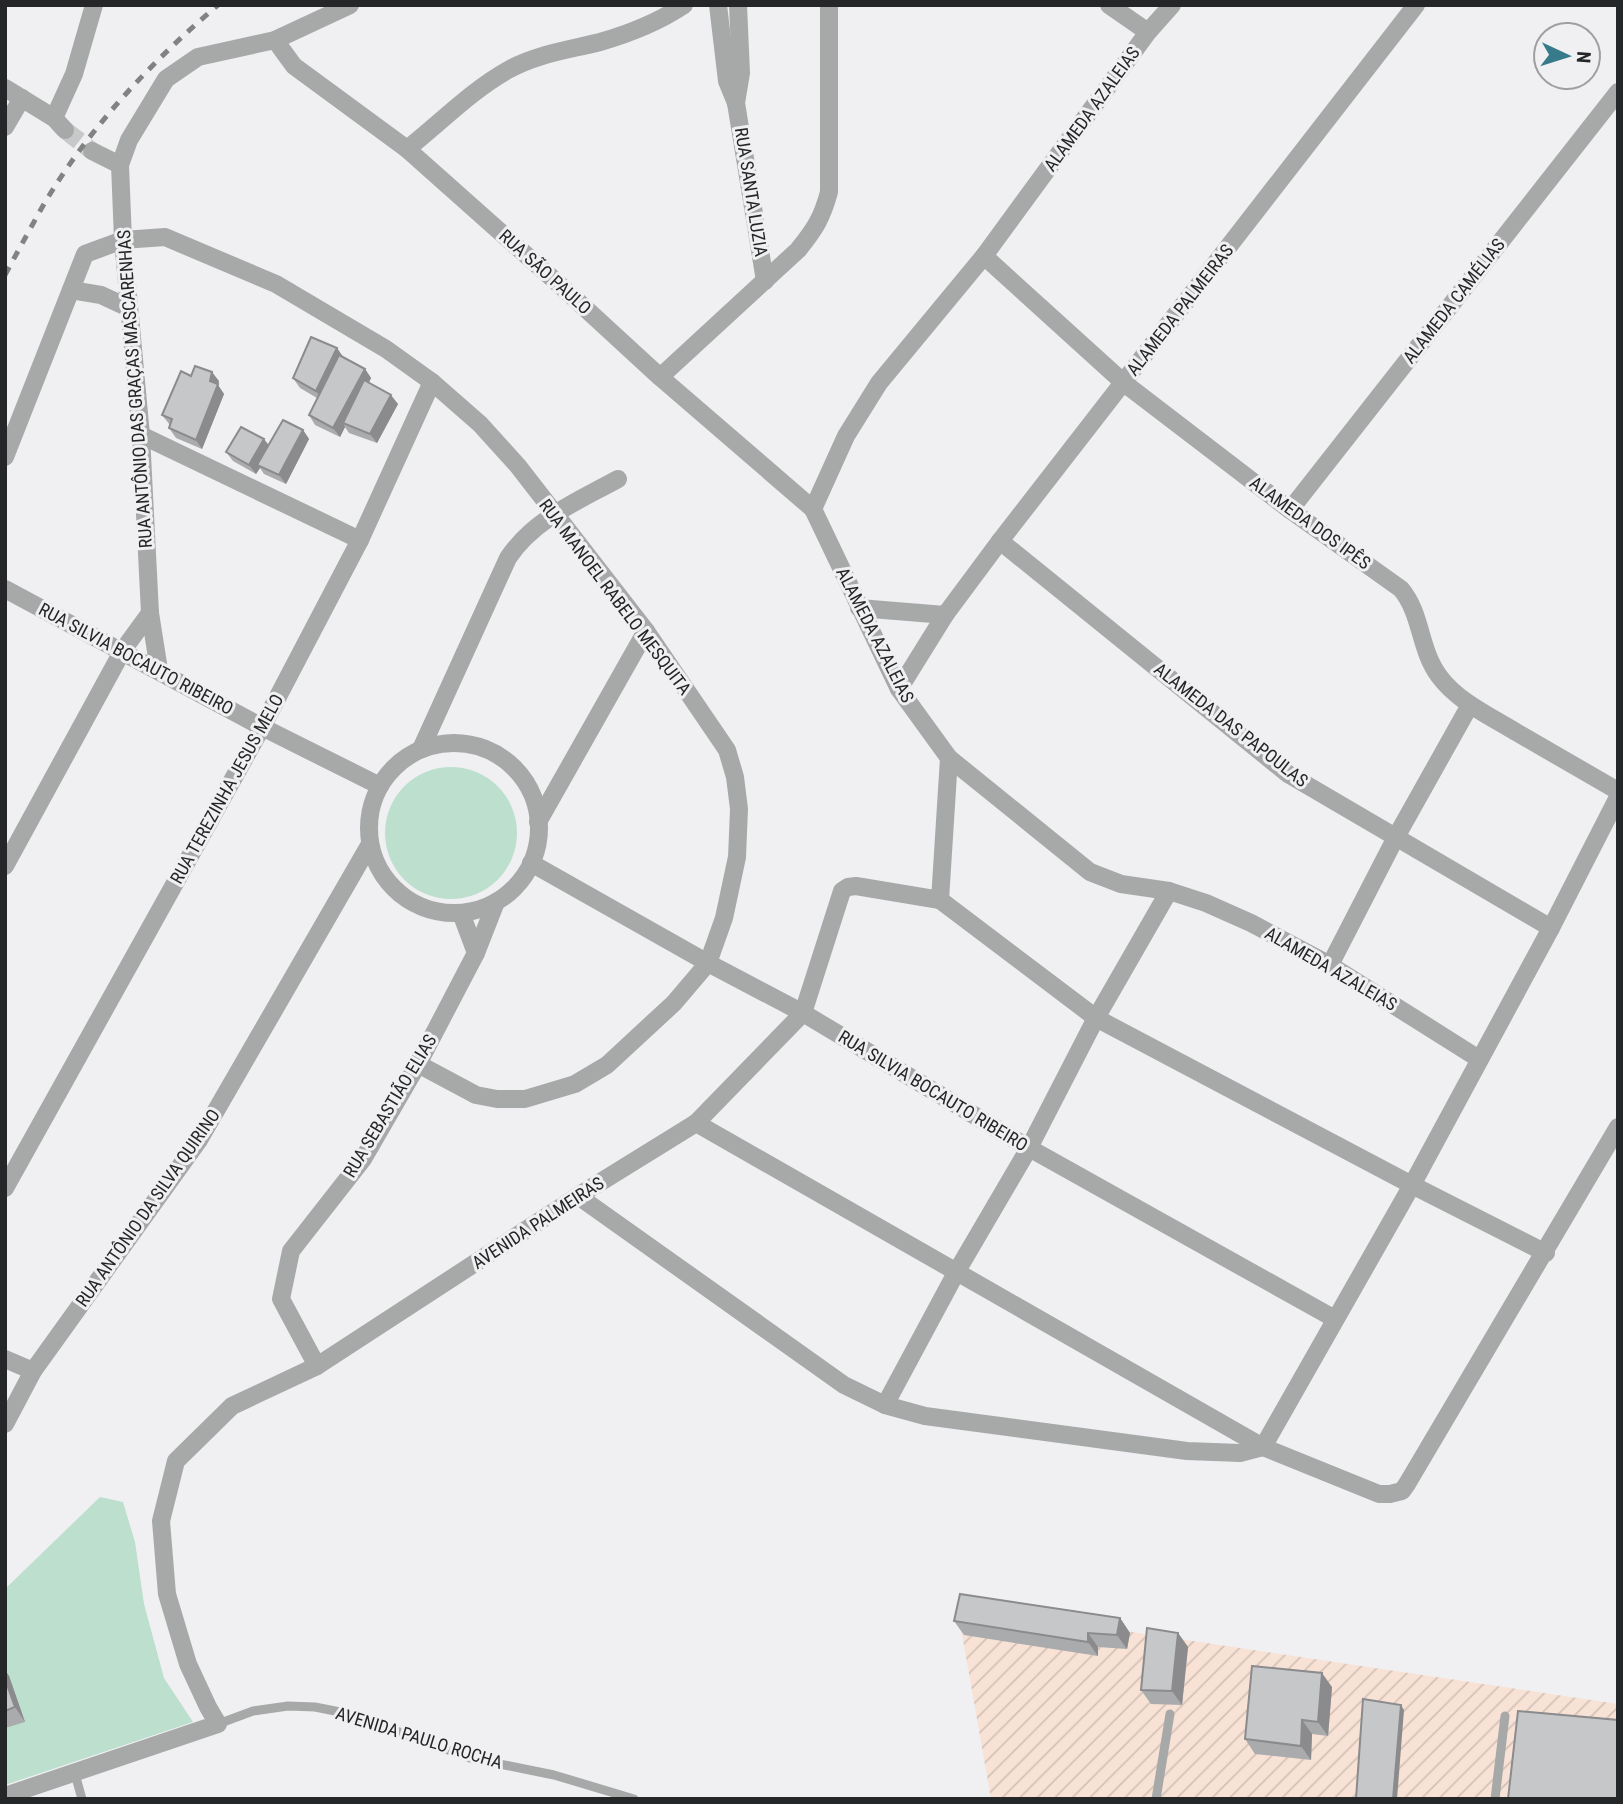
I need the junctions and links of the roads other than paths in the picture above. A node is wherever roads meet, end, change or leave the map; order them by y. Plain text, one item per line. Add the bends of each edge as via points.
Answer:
1 (94, 5) edge
2 (350, 5) edge
3 (684, 5) edge
4 (718, 5) edge
5 (738, 5) edge
6 (829, 5) edge
7 (1109, 5) edge
8 (1172, 5) edge
9 (1416, 5) edge
10 (1149, 33) junction
11 (275, 40) junction
12 (5, 88) edge
13 (1618, 92) edge
14 (22, 98) junction
15 (736, 103) junction
16 (5, 127) edge
17 (407, 149) junction
18 (92, 150) tunnel mouth
19 (120, 165) junction
20 (123, 240) junction
21 (984, 256) junction
22 (765, 281) junction
23 (71, 290) junction
24 (129, 308) junction
25 (660, 377) junction
26 (432, 382) junction
27 (1124, 383) junction
28 (141, 435) junction
29 (5, 457) edge
30 (618, 479) dead end
31 (813, 509) junction
32 (1290, 510) junction
33 (554, 514) junction
34 (360, 540) junction
35 (999, 541) junction
36 (5, 589) edge
37 (859, 608) junction
38 (150, 613) junction
39 (945, 615) junction
40 (646, 631) junction
41 (122, 650) junction
42 (159, 670) junction
43 (899, 689) junction
44 (1470, 705) junction
45 (262, 727) junction
46 (421, 748) junction
47 (949, 758) junction
48 (380, 786) junction
49 (1618, 791) edge
50 (1618, 797) edge
51 (538, 822) junction
52 (1396, 837) junction
53 (370, 844) junction
54 (531, 863) junction
55 (5, 866) edge
56 (1169, 891) junction
57 (940, 900) junction
58 (496, 902) junction
59 (461, 913) junction
60 (1551, 928) junction
61 (476, 953) junction
62 (708, 963) junction
63 (1330, 965) junction
64 (803, 1013) junction
65 (1096, 1018) junction
66 (1479, 1059) junction
67 (418, 1064) junction
68 (696, 1123) junction
69 (1618, 1127) edge
70 (1029, 1148) junction
71 (1412, 1185) junction
72 (5, 1188) edge
73 (578, 1196) junction
74 (1546, 1253) junction
75 (957, 1271) junction
76 (1335, 1319) junction
77 (5, 1359) edge
78 (317, 1367) junction
79 (33, 1371) junction
80 (885, 1405) junction
81 (5, 1424) edge
82 (1263, 1447) junction
83 (1170, 1714) dead end
84 (1505, 1716) dead end
85 (218, 1724) junction
86 (75, 1774) junction
87 (5, 1796) edge
88 (82, 1799) edge
89 (634, 1799) edge
90 (1156, 1799) edge
91 (1495, 1799) edge

1 - 14 street via 60,124
2 - 11 street
3 - 17 street via 604,41 542,55 509,69
4 - 15 street, RUA SANTA LUZIA via 727,81
5 - 15 street, RUA SANTA LUZIA via 741,73
6 - 22 street via 829,192 814,230
7 - 10 street
8 - 10 street, ALAMEDA AZALEIAS
9 - 27 street, ALAMEDA PALMEIRAS
10 - 21 street, ALAMEDA AZALEIAS
11 - 17 street, RUA SÃO PAULO via 295,66
11 - 19 street via 198,57 166,79 129,139
12 - 14 street
13 - 32 street, ALAMEDA CAMÉLIAS
14 - 16 street
15 - 22 street, RUA SANTA LUZIA
17 - 25 street, RUA SÃO PAULO
18 - 19 street
19 - 20 street, RUA ANTÔNIO DAS GRAÇAS MASCARENHAS
20 - 23 street, RUA MANOEL RABELO MESQUITA via 85,254
20 - 24 street, RUA ANTÔNIO DAS GRAÇAS MASCARENHAS
20 - 26 street, RUA MANOEL RABELO MESQUITA via 165,237 276,284
21 - 27 street, ALAMEDA DOS IPÊS
21 - 31 street, ALAMEDA AZALEIAS via 879,383 846,436
22 - 25 street
23 - 24 street via 101,295
23 - 29 street, RUA MANOEL RABELO MESQUITA
24 - 28 street, RUA ANTÔNIO DAS GRAÇAS MASCARENHAS
25 - 31 street, RUA SÃO PAULO
26 - 33 street, RUA MANOEL RABELO MESQUITA via 480,424
26 - 34 street, RUA TEREZINHA JESUS MELO
27 - 32 street, ALAMEDA DOS IPÊS
27 - 35 street, ALAMEDA PALMEIRAS
28 - 34 street
28 - 38 street, RUA ANTÔNIO DAS GRAÇAS MASCARENHAS
30 - 33 street
31 - 37 street, ALAMEDA AZALEIAS
32 - 44 street, ALAMEDA DOS IPÊS via 1401,589 1414,611 1430,663
33 - 40 street, RUA MANOEL RABELO MESQUITA
33 - 46 street via 529,531 508,558
34 - 45 street, RUA TEREZINHA JESUS MELO
35 - 39 street, ALAMEDA PALMEIRAS
35 - 52 street, ALAMEDA DAS PAPOULAS via 1288,774
36 - 41 street, RUA SILVIA BOCAUTO RIBEIRO
37 - 39 street
37 - 43 street, ALAMEDA AZALEIAS
38 - 41 street
38 - 42 street, RUA ANTÔNIO DAS GRAÇAS MASCARENHAS
39 - 43 street, ALAMEDA PALMEIRAS
40 - 51 street
40 - 62 street, RUA MANOEL RABELO MESQUITA via 727,750 736,777 737,857 724,918
41 - 42 street, RUA SILVIA BOCAUTO RIBEIRO
41 - 55 street
42 - 45 street, RUA SILVIA BOCAUTO RIBEIRO
43 - 47 street, ALAMEDA AZALEIAS
44 - 49 street, ALAMEDA DOS IPÊS
44 - 52 street
45 - 48 street, RUA SILVIA BOCAUTO RIBEIRO
45 - 72 street, RUA TEREZINHA JESUS MELO
46 - 48 street via 397,764
46 - 51 street via 466,743 488,749 523,779
47 - 56 street, ALAMEDA AZALEIAS via 1090,872 1121,884
47 - 57 street
48 - 53 street via 370,814
50 - 60 street
51 - 54 street
52 - 60 street, ALAMEDA DAS PAPOULAS
52 - 63 street
53 - 59 street via 393,888 413,903
53 - 79 street, RUA ANTÔNIO DA SILVA QUIRINO via 199,1140
54 - 58 street via 517,885
54 - 62 street, RUA SILVIA BOCAUTO RIBEIRO
56 - 63 street, ALAMEDA AZALEIAS via 1251,923
56 - 65 street
57 - 64 street, AVENIDA PALMEIRAS via 856,886 842,891
57 - 65 street
58 - 59 street
58 - 61 street, RUA SEBASTIÃO ELIAS
59 - 61 street
60 - 66 street
61 - 67 street, RUA SEBASTIÃO ELIAS
62 - 64 street, RUA SILVIA BOCAUTO RIBEIRO
62 - 67 street, RUA MANOEL RABELO MESQUITA via 674,1003 607,1065 575,1084 525,1099 497,1099 476,1095
63 - 66 street, ALAMEDA AZALEIAS
64 - 68 street, AVENIDA PALMEIRAS
64 - 70 street, RUA SILVIA BOCAUTO RIBEIRO
65 - 70 street
65 - 71 street
66 - 71 street
67 - 78 street, RUA SEBASTIÃO ELIAS via 363,1159 291,1251 281,1299
68 - 73 street, AVENIDA PALMEIRAS
68 - 75 street
69 - 74 street
70 - 75 street
70 - 76 street, RUA SILVIA BOCAUTO RIBEIRO
71 - 74 street
71 - 76 street
73 - 78 street, AVENIDA PALMEIRAS
73 - 80 street via 844,1385
74 - 82 street via 1402,1491 1370,1491
75 - 80 street
75 - 82 street
76 - 82 street
77 - 79 street
78 - 85 street, AVENIDA PALMEIRAS via 232,1406 176,1461 162,1521 167,1594 188,1664
79 - 81 street, RUA ANTÔNIO DA SILVA QUIRINO
80 - 82 street via 925,1416 1187,1451 1240,1453
83 - 90 lane
84 - 91 lane
85 - 86 street, AVENIDA PAULO ROCHA
85 - 89 lane, AVENIDA PAULO ROCHA via 253,1711 315,1707 350,1714 470,1758 554,1775
86 - 87 street, AVENIDA PAULO ROCHA
86 - 88 lane

